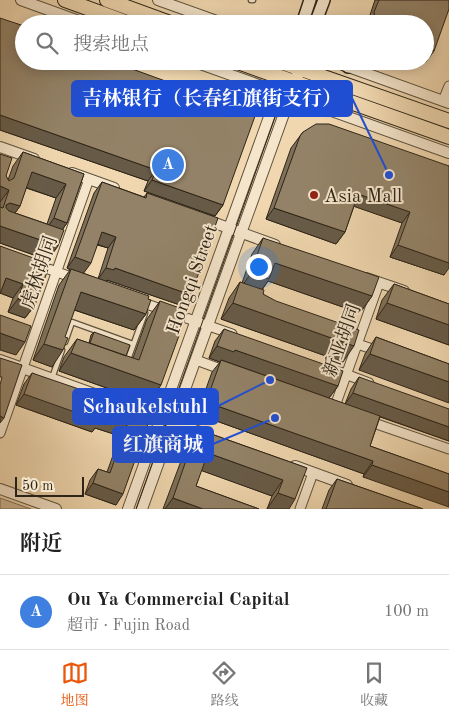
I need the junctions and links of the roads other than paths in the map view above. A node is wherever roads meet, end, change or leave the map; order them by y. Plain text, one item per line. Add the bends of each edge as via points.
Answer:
1 (20, 0) edge
2 (65, 0) edge
3 (107, 0) edge
4 (158, 0) edge
5 (310, 0) edge
6 (323, 2) edge
7 (62, 15) edge
8 (106, 15) edge
9 (148, 15) edge
10 (200, 15) edge
11 (305, 15) edge
12 (319, 15) edge
13 (324, 15) edge
14 (217, 70) edge
15 (261, 70) edge
16 (290, 70) edge
17 (310, 70) edge
18 (361, 70) edge
19 (289, 80) junction
20 (449, 86) edge
21 (278, 92) junction
22 (290, 96) junction
23 (446, 102) edge
24 (449, 121) edge
25 (449, 137) edge
26 (0, 147) edge
27 (449, 153) edge
28 (42, 162) edge
29 (61, 169) edge
30 (89, 179) junction
31 (126, 192) edge
32 (191, 215) edge
33 (228, 228) junction
34 (241, 233) junction
35 (56, 241) edge
36 (65, 244) junction
37 (287, 249) edge
38 (28, 262) edge
39 (55, 272) junction
40 (352, 273) edge
41 (83, 281) edge
42 (380, 282) junction
43 (414, 295) edge
44 (129, 298) edge
45 (148, 304) junction
46 (194, 321) junction
47 (208, 326) junction
48 (339, 337) edge
49 (245, 338) edge
50 (64, 344) junction
51 (133, 344) junction
52 (357, 344) junction
53 (73, 347) edge
54 (384, 354) edge
55 (0, 360) edge
56 (196, 360) junction
57 (117, 362) edge
58 (22, 368) junction
59 (327, 368) edge
60 (232, 373) edge
61 (346, 374) junction
62 (52, 379) junction
63 (374, 384) edge
64 (333, 409) edge
65 (160, 418) junction
66 (360, 418) edge
67 (173, 422) junction
68 (0, 433) edge
69 (220, 439) edge
70 (449, 449) edge
71 (285, 463) edge
72 (313, 473) junction
73 (0, 489) edge
74 (359, 489) edge
75 (56, 509) edge
76 (128, 509) edge
77 (142, 509) edge
78 (300, 509) edge

1 - 7 street
2 - 8 main road
3 - 9 main road
4 - 10 street
5 - 11 main road
6 - 12 main road
6 - 13 main road
14 - 21 street
15 - 19 main road
16 - 19 main road, Hongqi Street
17 - 24 main road
18 - 23 street
19 - 21 street, Hongqi Street
19 - 22 street, Hongqi Street
19 - 25 main road
20 - 23 street
21 - 22 street
21 - 33 street, Hongqi Street
22 - 27 street
22 - 34 street, Hongqi Street
26 - 28 street via 13,156
29 - 30 street
30 - 31 street
30 - 36 street, 虎林胡同
32 - 33 street
33 - 34 street
33 - 46 street, Hongqi Street
34 - 37 street
34 - 47 street, Hongqi Street via 225,290
35 - 36 lane
36 - 39 street, 虎林胡同
38 - 39 street
39 - 41 street
39 - 58 street, 虎林胡同
40 - 42 street
42 - 43 street
42 - 52 street, 新亚胡同
44 - 45 street
45 - 46 street
45 - 51 lane
46 - 47 street
46 - 65 street, Hongqi Street
47 - 49 street
47 - 56 street, Hongqi Street
48 - 52 street
50 - 51 lane via 72,322
50 - 53 lane
50 - 62 lane
51 - 57 lane via 126,365
52 - 54 street
52 - 61 street, 新亚胡同
55 - 58 street
56 - 60 street
56 - 67 street, Hongqi Street
58 - 62 street
58 - 68 street, 虎林胡同
59 - 61 street
61 - 63 street
61 - 64 street, 新亚胡同
62 - 65 street
65 - 67 street
65 - 76 street, Hongqi Street
66 - 70 street
67 - 69 street
67 - 77 street, Hongqi Street
71 - 72 street
72 - 74 street
72 - 78 street
73 - 75 street

